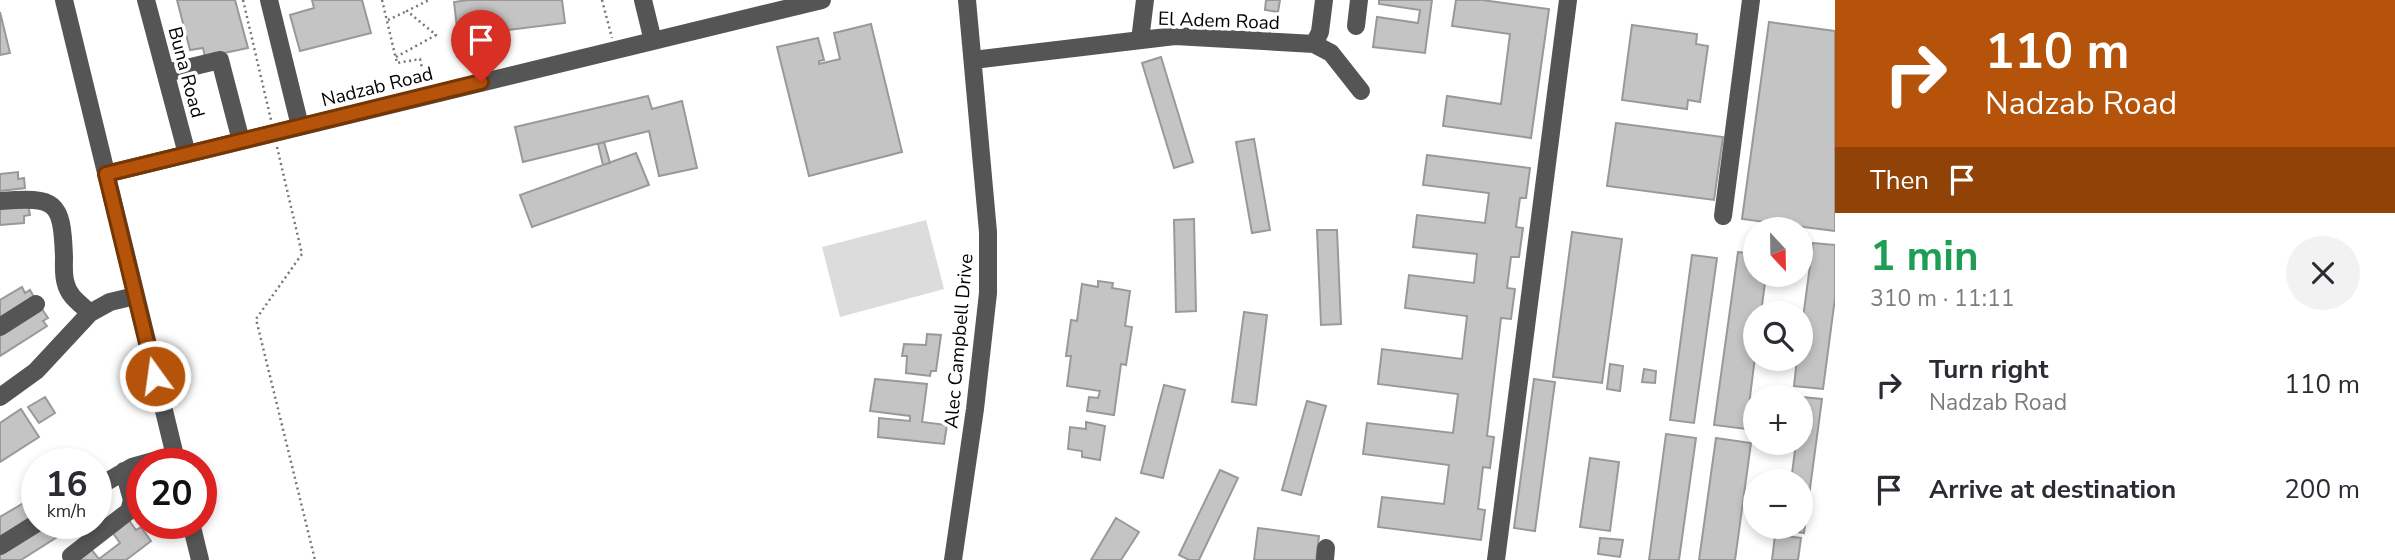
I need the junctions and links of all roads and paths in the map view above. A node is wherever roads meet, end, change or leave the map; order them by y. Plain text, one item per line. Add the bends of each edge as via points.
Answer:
1 (64, 0) edge
2 (146, 0) edge
3 (243, 0) edge
4 (269, 0) edge
5 (382, 0) edge
6 (429, 0) edge
7 (602, 0) edge
8 (643, 0) edge
9 (822, 0) edge
10 (967, 0) edge
11 (1145, 0) edge
12 (1324, 0) edge
13 (1359, 0) edge
14 (1568, 0) edge
15 (1751, 0) edge
16 (407, 11) junction
17 (387, 21) junction
18 (1356, 26) dead end
19 (1140, 40) junction
20 (653, 41) junction
21 (613, 43) dead end
22 (1314, 44) junction
23 (396, 57) junction
24 (972, 60) junction
25 (166, 73) junction
26 (426, 89) dead end
27 (1361, 91) dead end
28 (300, 126) junction
29 (274, 133) junction
30 (242, 141) junction
31 (187, 154) junction
32 (106, 174) junction
33 (0, 201) edge
34 (1723, 216) dead end
35 (135, 296) junction
36 (36, 304) dead end
37 (90, 313) junction
38 (0, 327) edge
39 (0, 397) edge
40 (173, 448) edge
41 (124, 471) joint
42 (112, 478) edge
43 (21, 533) edge
44 (195, 539) edge
45 (0, 546) edge
46 (71, 556) dead end
47 (200, 560) edge
48 (315, 560) edge
49 (953, 560) edge
50 (1496, 560) edge

1 - 32 lane
2 - 25 lane, Buna Road
3 - 29 path
4 - 28 lane
5 - 17 path
6 - 16 path
7 - 21 path
8 - 20 lane
9 - 20 lane, Nadzab Road
10 - 24 lane, Alec Campbell Drive
11 - 19 lane
12 - 22 lane
13 - 18 lane
14 - 50 lane
15 - 34 lane
16 - 17 path
16 - 23 path via 436,35
17 - 23 path
19 - 22 lane, El Adem Road via 1175,36
19 - 24 lane, El Adem Road
20 - 28 lane, Nadzab Road
22 - 27 lane via 1331,53
23 - 26 path via 397,63 419,59
24 - 49 lane, Alec Campbell Drive via 988,232 988,293
25 - 30 lane via 220,60
25 - 31 lane, Buna Road
28 - 29 lane, Nadzab Road
29 - 30 lane, Nadzab Road
29 - 48 path via 302,254 256,319
30 - 31 lane, Nadzab Road
31 - 32 lane, Nadzab Road
32 - 35 lane
33 - 37 lane via 47,200 56,210 63,225 65,282 70,294
35 - 37 lane
35 - 40 lane
36 - 38 lane
37 - 39 lane via 36,371
41 - 42 lane
41 - 46 lane via 132,500 129,511
43 - 45 lane
44 - 47 lane

